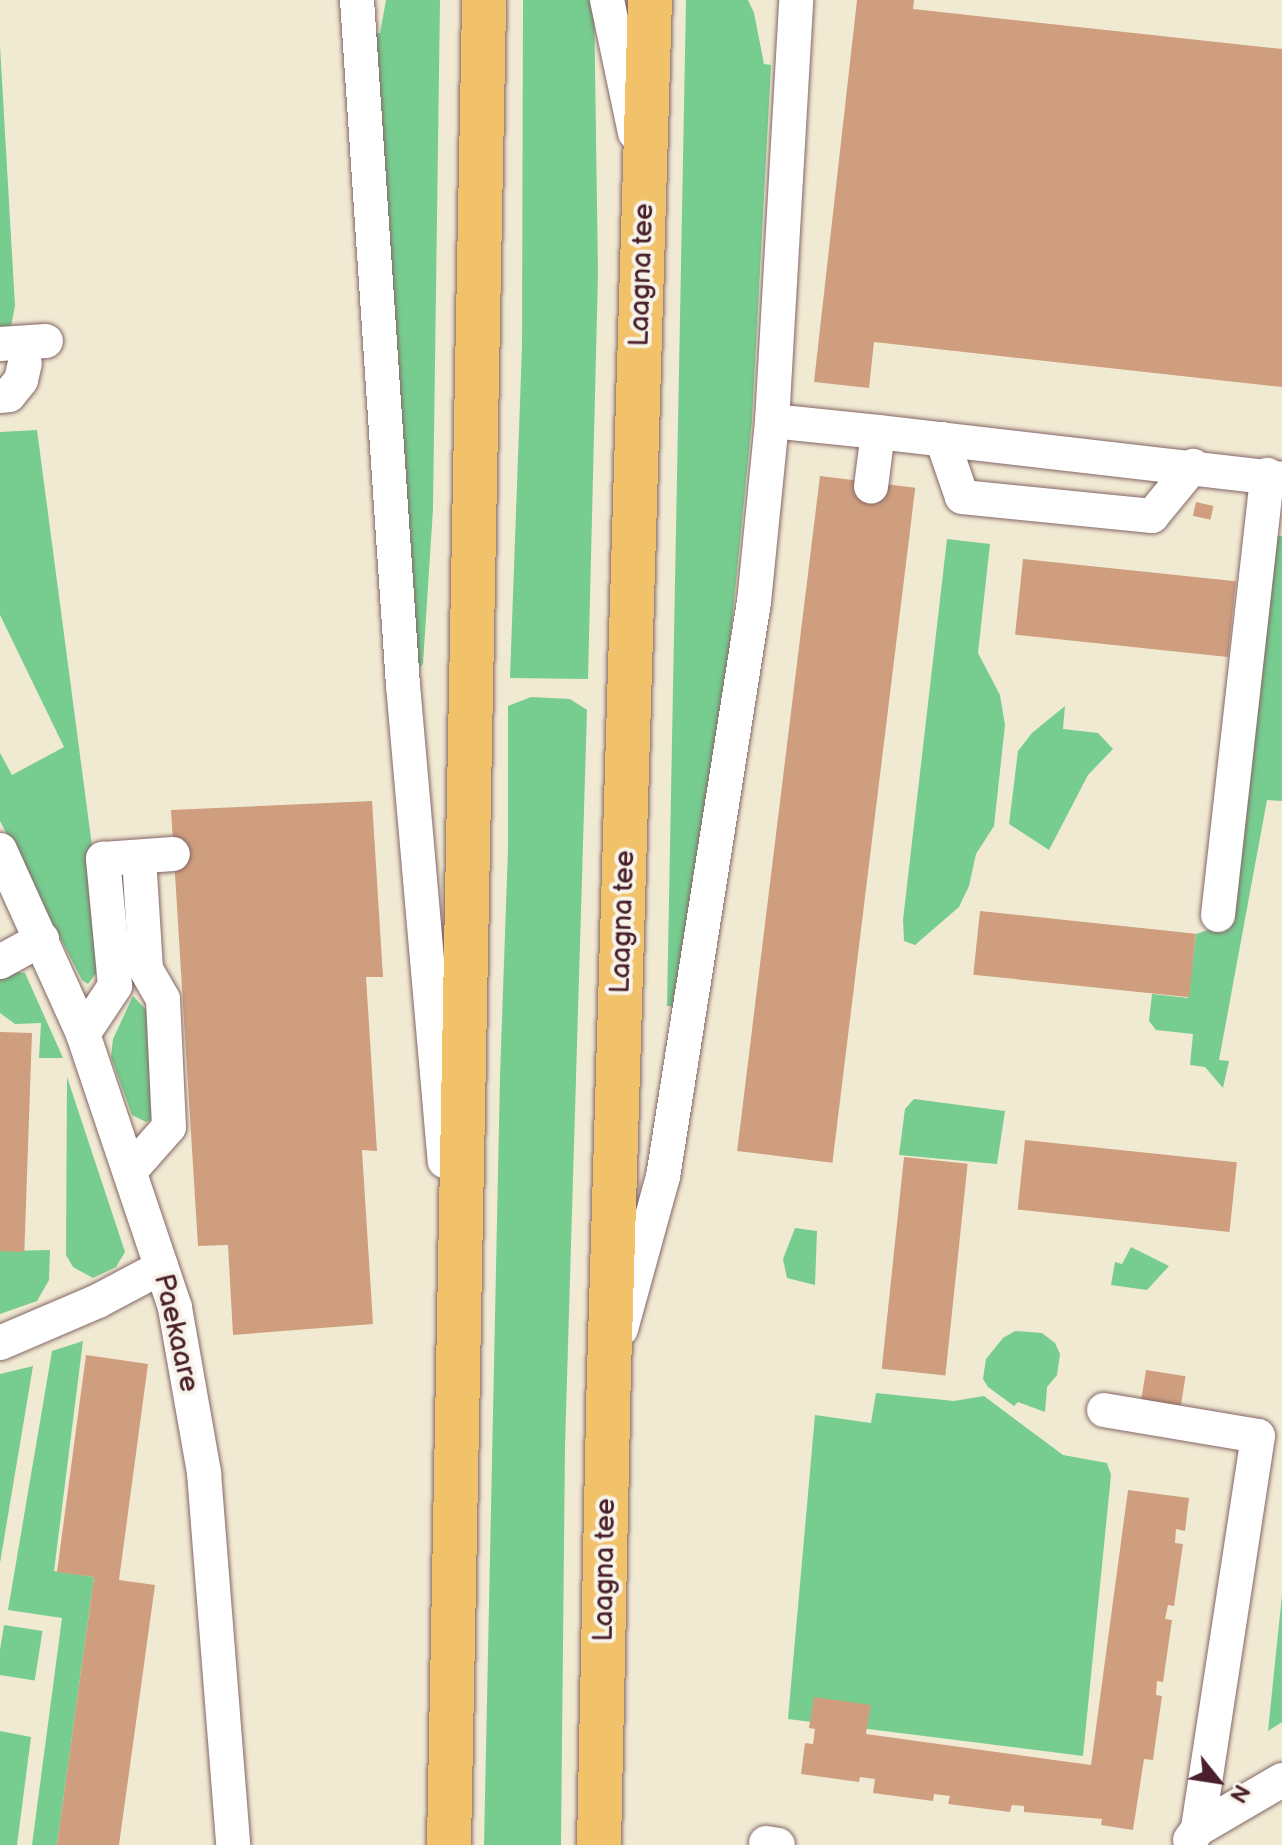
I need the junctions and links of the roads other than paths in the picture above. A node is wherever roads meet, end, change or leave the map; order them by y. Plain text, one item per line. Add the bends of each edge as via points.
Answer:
1 (357, 0) edge
2 (484, 0) edge
3 (503, 0) edge
4 (607, 0) edge
5 (650, 0) edge
6 (796, 0) edge
7 (645, 176) junction
8 (24, 350) edge
9 (476, 368) junction
10 (0, 396) edge
11 (772, 421) junction
12 (878, 432) junction
13 (942, 439) junction
14 (1193, 466) junction
15 (1275, 477) edge
16 (871, 487) dead end
17 (0, 850) edge
18 (173, 854) dead end
19 (140, 874) dead end
20 (1218, 915) dead end
21 (42, 939) junction
22 (0, 962) edge
23 (83, 1034) junction
24 (131, 1170) junction
25 (162, 1267) junction
26 (460, 1329) junction
27 (0, 1343) edge
28 (609, 1372) junction
29 (1104, 1410) dead end
30 (1282, 1780) edge
31 (1192, 1837) edge
32 (233, 1845) edge
33 (449, 1845) edge
34 (599, 1845) edge

1 - 26 street via 403,685
2 - 9 main road
3 - 9 street
4 - 7 street
5 - 7 main road, Laagna tee
6 - 11 street
7 - 28 main road, Laagna tee
8 - 10 street via 21,380 9,395
9 - 26 main road
11 - 12 street
11 - 28 street via 754,602 663,1177
12 - 13 street
12 - 16 street
13 - 14 street
13 - 14 street via 962,497 1152,516
14 - 15 street
15 - 20 street
17 - 21 street, Paekaare
18 - 23 street via 103,859 115,986
19 - 24 street via 146,969 163,999 169,1127
21 - 22 street
21 - 23 street, Paekaare
23 - 24 street, Paekaare
24 - 25 street, Paekaare
25 - 27 street
25 - 32 street, Paekaare via 175,1308 204,1473 237,1721
26 - 33 main road
28 - 34 main road, Laagna tee
29 - 31 street via 1258,1436
30 - 31 street

